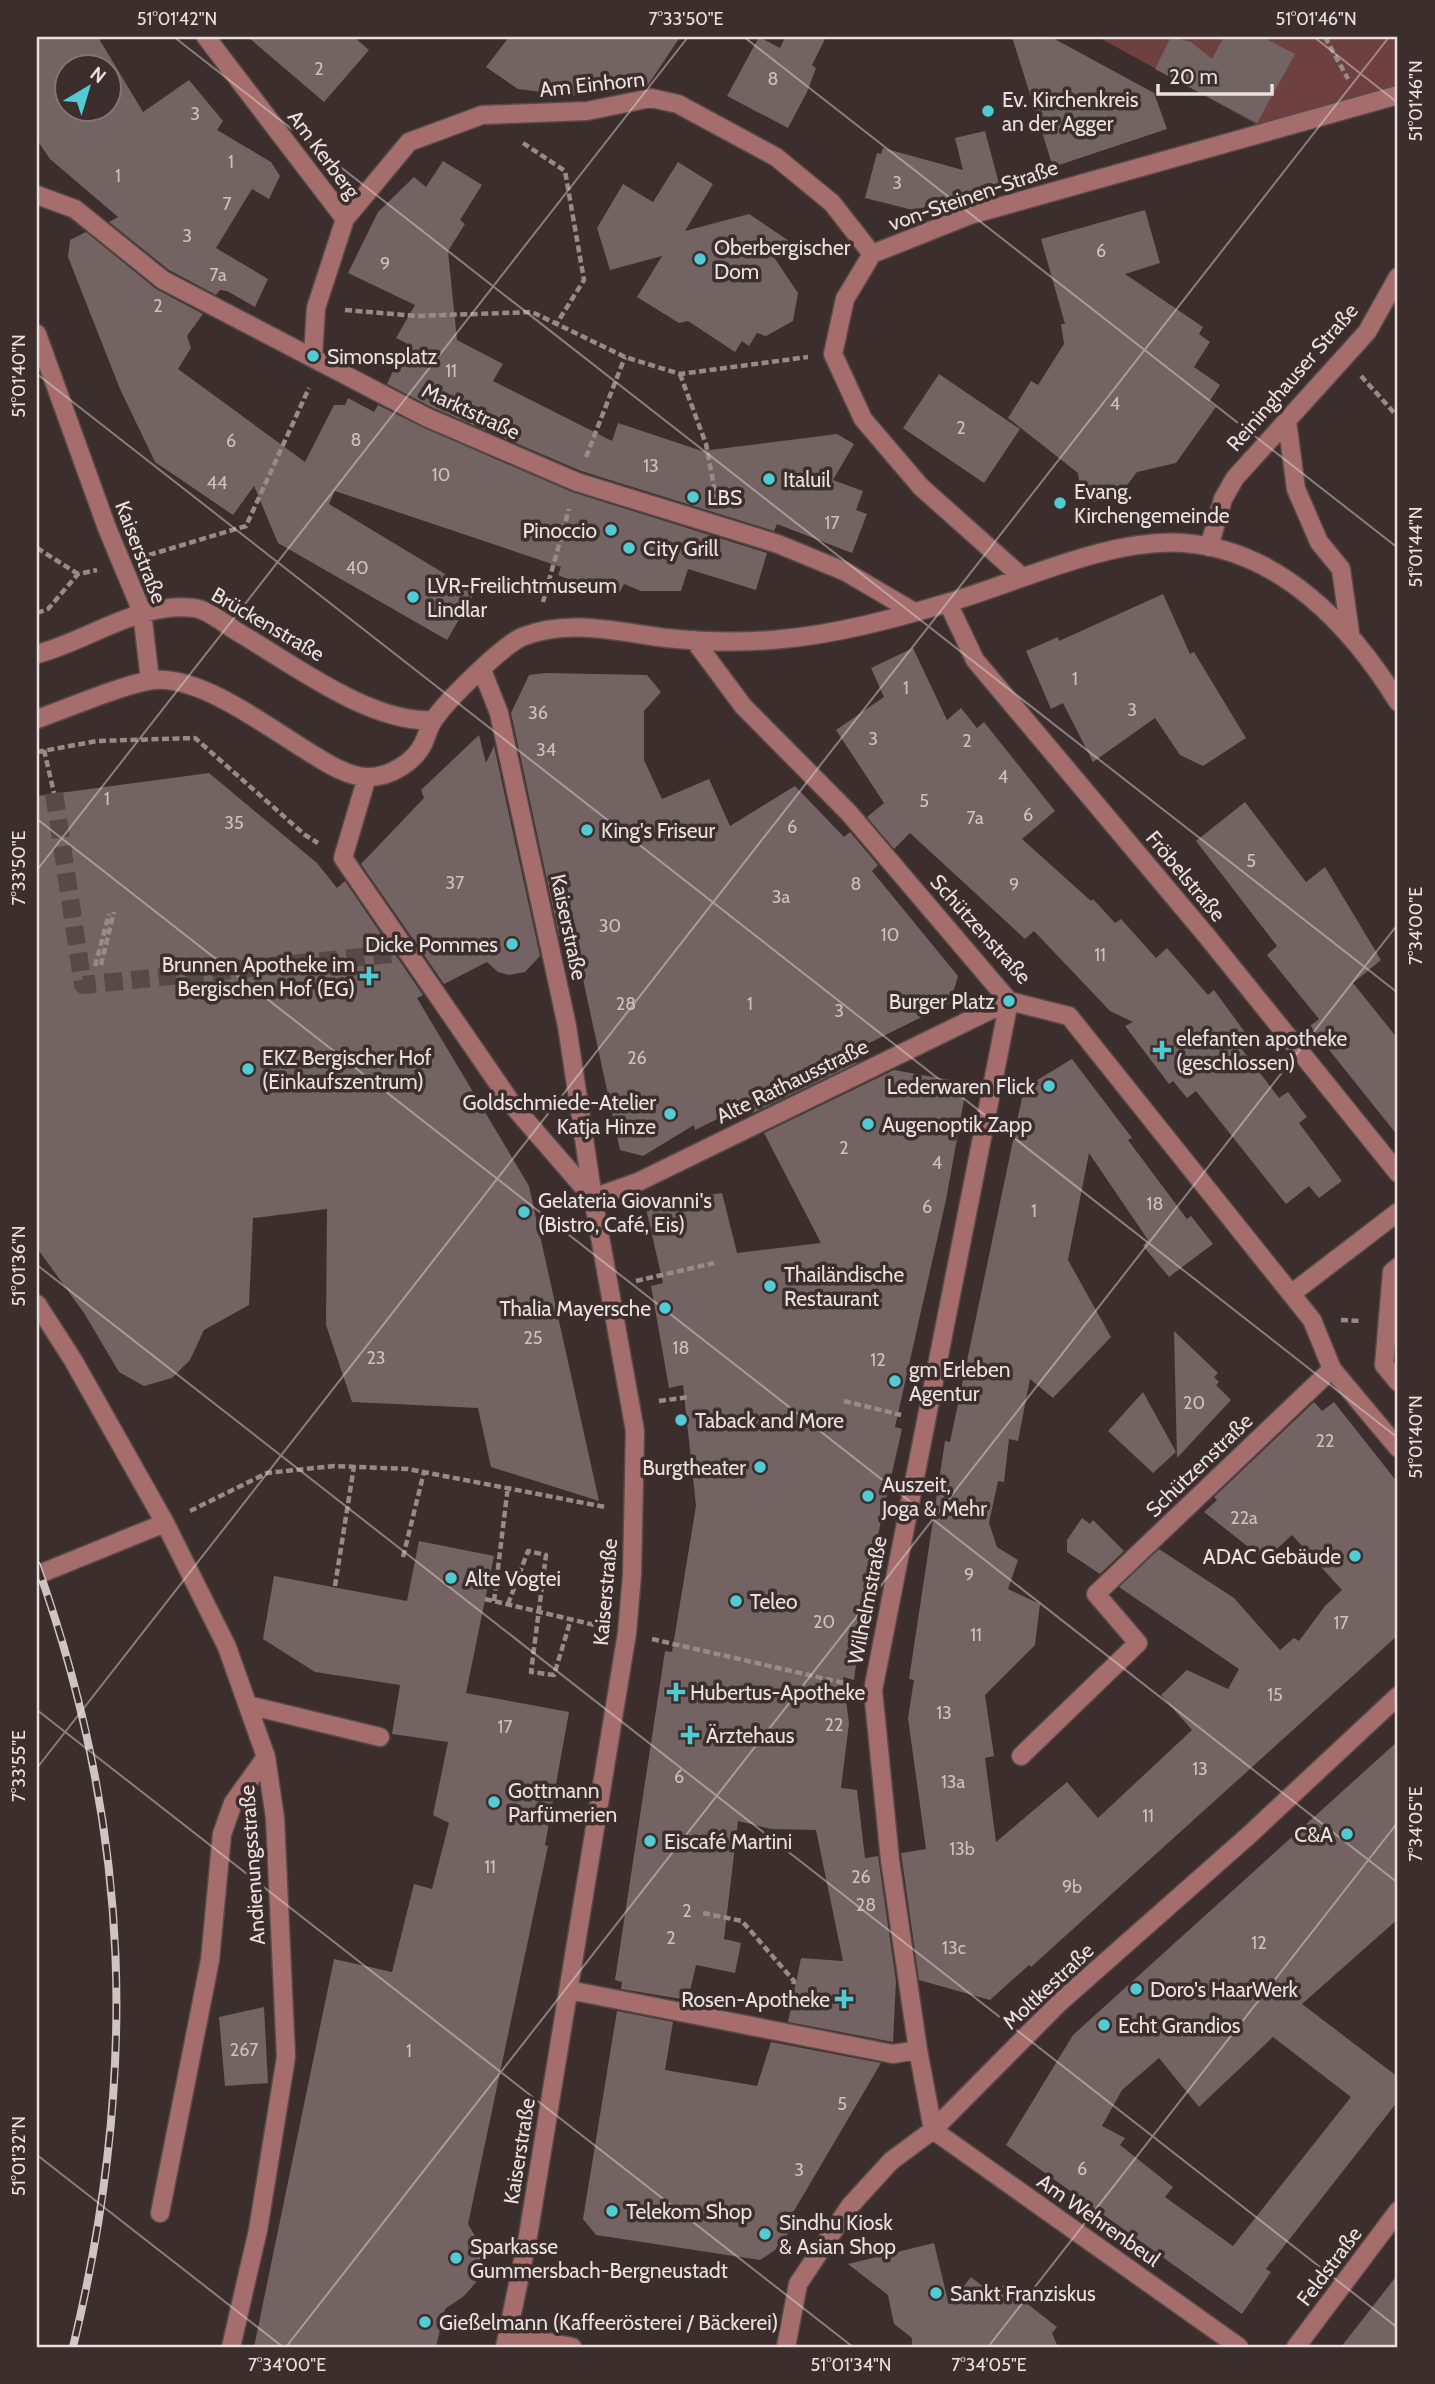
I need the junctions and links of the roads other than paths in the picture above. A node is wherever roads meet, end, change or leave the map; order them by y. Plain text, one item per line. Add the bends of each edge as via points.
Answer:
1 (206, 37) edge
2 (1398, 95) edge
3 (37, 195) edge
4 (345, 219) junction
5 (872, 254) junction
6 (1398, 277) edge
7 (37, 334) edge
8 (313, 356) junction
9 (1287, 421) junction
10 (1209, 547) junction
11 (1022, 577) junction
12 (948, 603) junction
13 (142, 612) junction
14 (914, 612) junction
15 (1350, 633) junction
16 (694, 640) junction
17 (37, 654) edge
18 (482, 670) junction
19 (150, 680) junction
20 (1398, 702) edge
21 (37, 719) edge
22 (433, 720) junction
23 (367, 777) junction
24 (1009, 1001) junction
25 (1398, 1173) edge
26 (593, 1198) junction
27 (1398, 1212) edge
28 (1398, 1267) edge
29 (1291, 1294) junction
30 (37, 1304) edge
31 (1332, 1369) junction
32 (1398, 1382) edge
33 (1398, 1448) edge
34 (165, 1523) junction
35 (37, 1575) edge
36 (1398, 1696) edge
37 (248, 1705) junction
38 (380, 1737) dead end
39 (1021, 1756) dead end
40 (266, 1757) junction
41 (569, 1990) junction
42 (918, 2050) junction
43 (933, 2130) junction
44 (1398, 2211) edge
45 (160, 2213) dead end
46 (507, 2340) edge
47 (231, 2347) edge
48 (572, 2347) edge
49 (786, 2347) edge
50 (1239, 2347) edge
51 (1296, 2347) edge

1 - 4 street, Am Kerberg
2 - 5 street, von-Steinen-Straße via 970,215
3 - 8 street, Marktstraße via 75,209 163,280
4 - 5 street, Am Einhorn via 409,142 481,115 587,111 651,98 678,104 776,157 832,204
4 - 8 street, Am Kerberg via 316,308
5 - 11 street, von-Steinen-Straße via 845,299 833,354 863,419 921,486
6 - 9 street, Reininghauser Straße via 1367,332
7 - 13 street, Kaiserstraße
8 - 14 street, Marktstraße via 426,417 577,482 721,524 846,572
9 - 10 street, Reininghauser Straße via 1235,478 1223,499
9 - 15 street via 1296,489 1320,542 1341,569
10 - 11 street via 1182,543 1139,546
10 - 15 street via 1278,575
11 - 12 street
12 - 14 street
12 - 25 street, Fröbelstraße via 975,660 1232,966
13 - 17 street, Brückenstraße
13 - 19 street, Kaiserstraße
13 - 22 street, Brückenstraße via 196,608 366,707 411,722
14 - 16 street via 780,640
15 - 20 street
16 - 18 street via 560,627 517,639
16 - 24 street, Schützenstraße via 743,706 849,813
18 - 22 street
18 - 26 street, Kaiserstraße via 499,713 567,1026
19 - 21 street
19 - 23 street via 195,687 325,762
22 - 23 street via 422,747 401,768
23 - 26 street via 343,858 398,951 515,1108
24 - 26 street, Alte Rathausstraße via 638,1182
24 - 29 street, Schützenstraße via 1069,1016
24 - 42 street, Wilhelmstraße via 873,1690 890,1860
26 - 41 street, Kaiserstraße via 635,1431 633,1523 627,1633
27 - 29 street
28 - 32 street via 1392,1272 1384,1365
29 - 31 street, Schützenstraße via 1312,1320
30 - 34 street, Andienungsstraße
31 - 33 street, Schützenstraße
31 - 39 street, Schützenstraße via 1096,1594 1138,1643
34 - 35 street
34 - 37 street, Andienungsstraße via 227,1647
36 - 43 street, Moltkestraße via 1059,2003
37 - 38 street
37 - 40 street, Andienungsstraße
40 - 45 street via 233,1803 222,1834 210,1960
40 - 47 street, Andienungsstraße via 275,1818 286,2057 258,2230
41 - 42 street via 893,2053
41 - 46 street, Kaiserstraße
42 - 43 street, Wilhelmstraße
43 - 49 street, Moltkestraße via 891,2161 850,2206 798,2284
43 - 50 street, Am Wehrenbeul
44 - 51 street, Feldstraße
46 - 48 street

